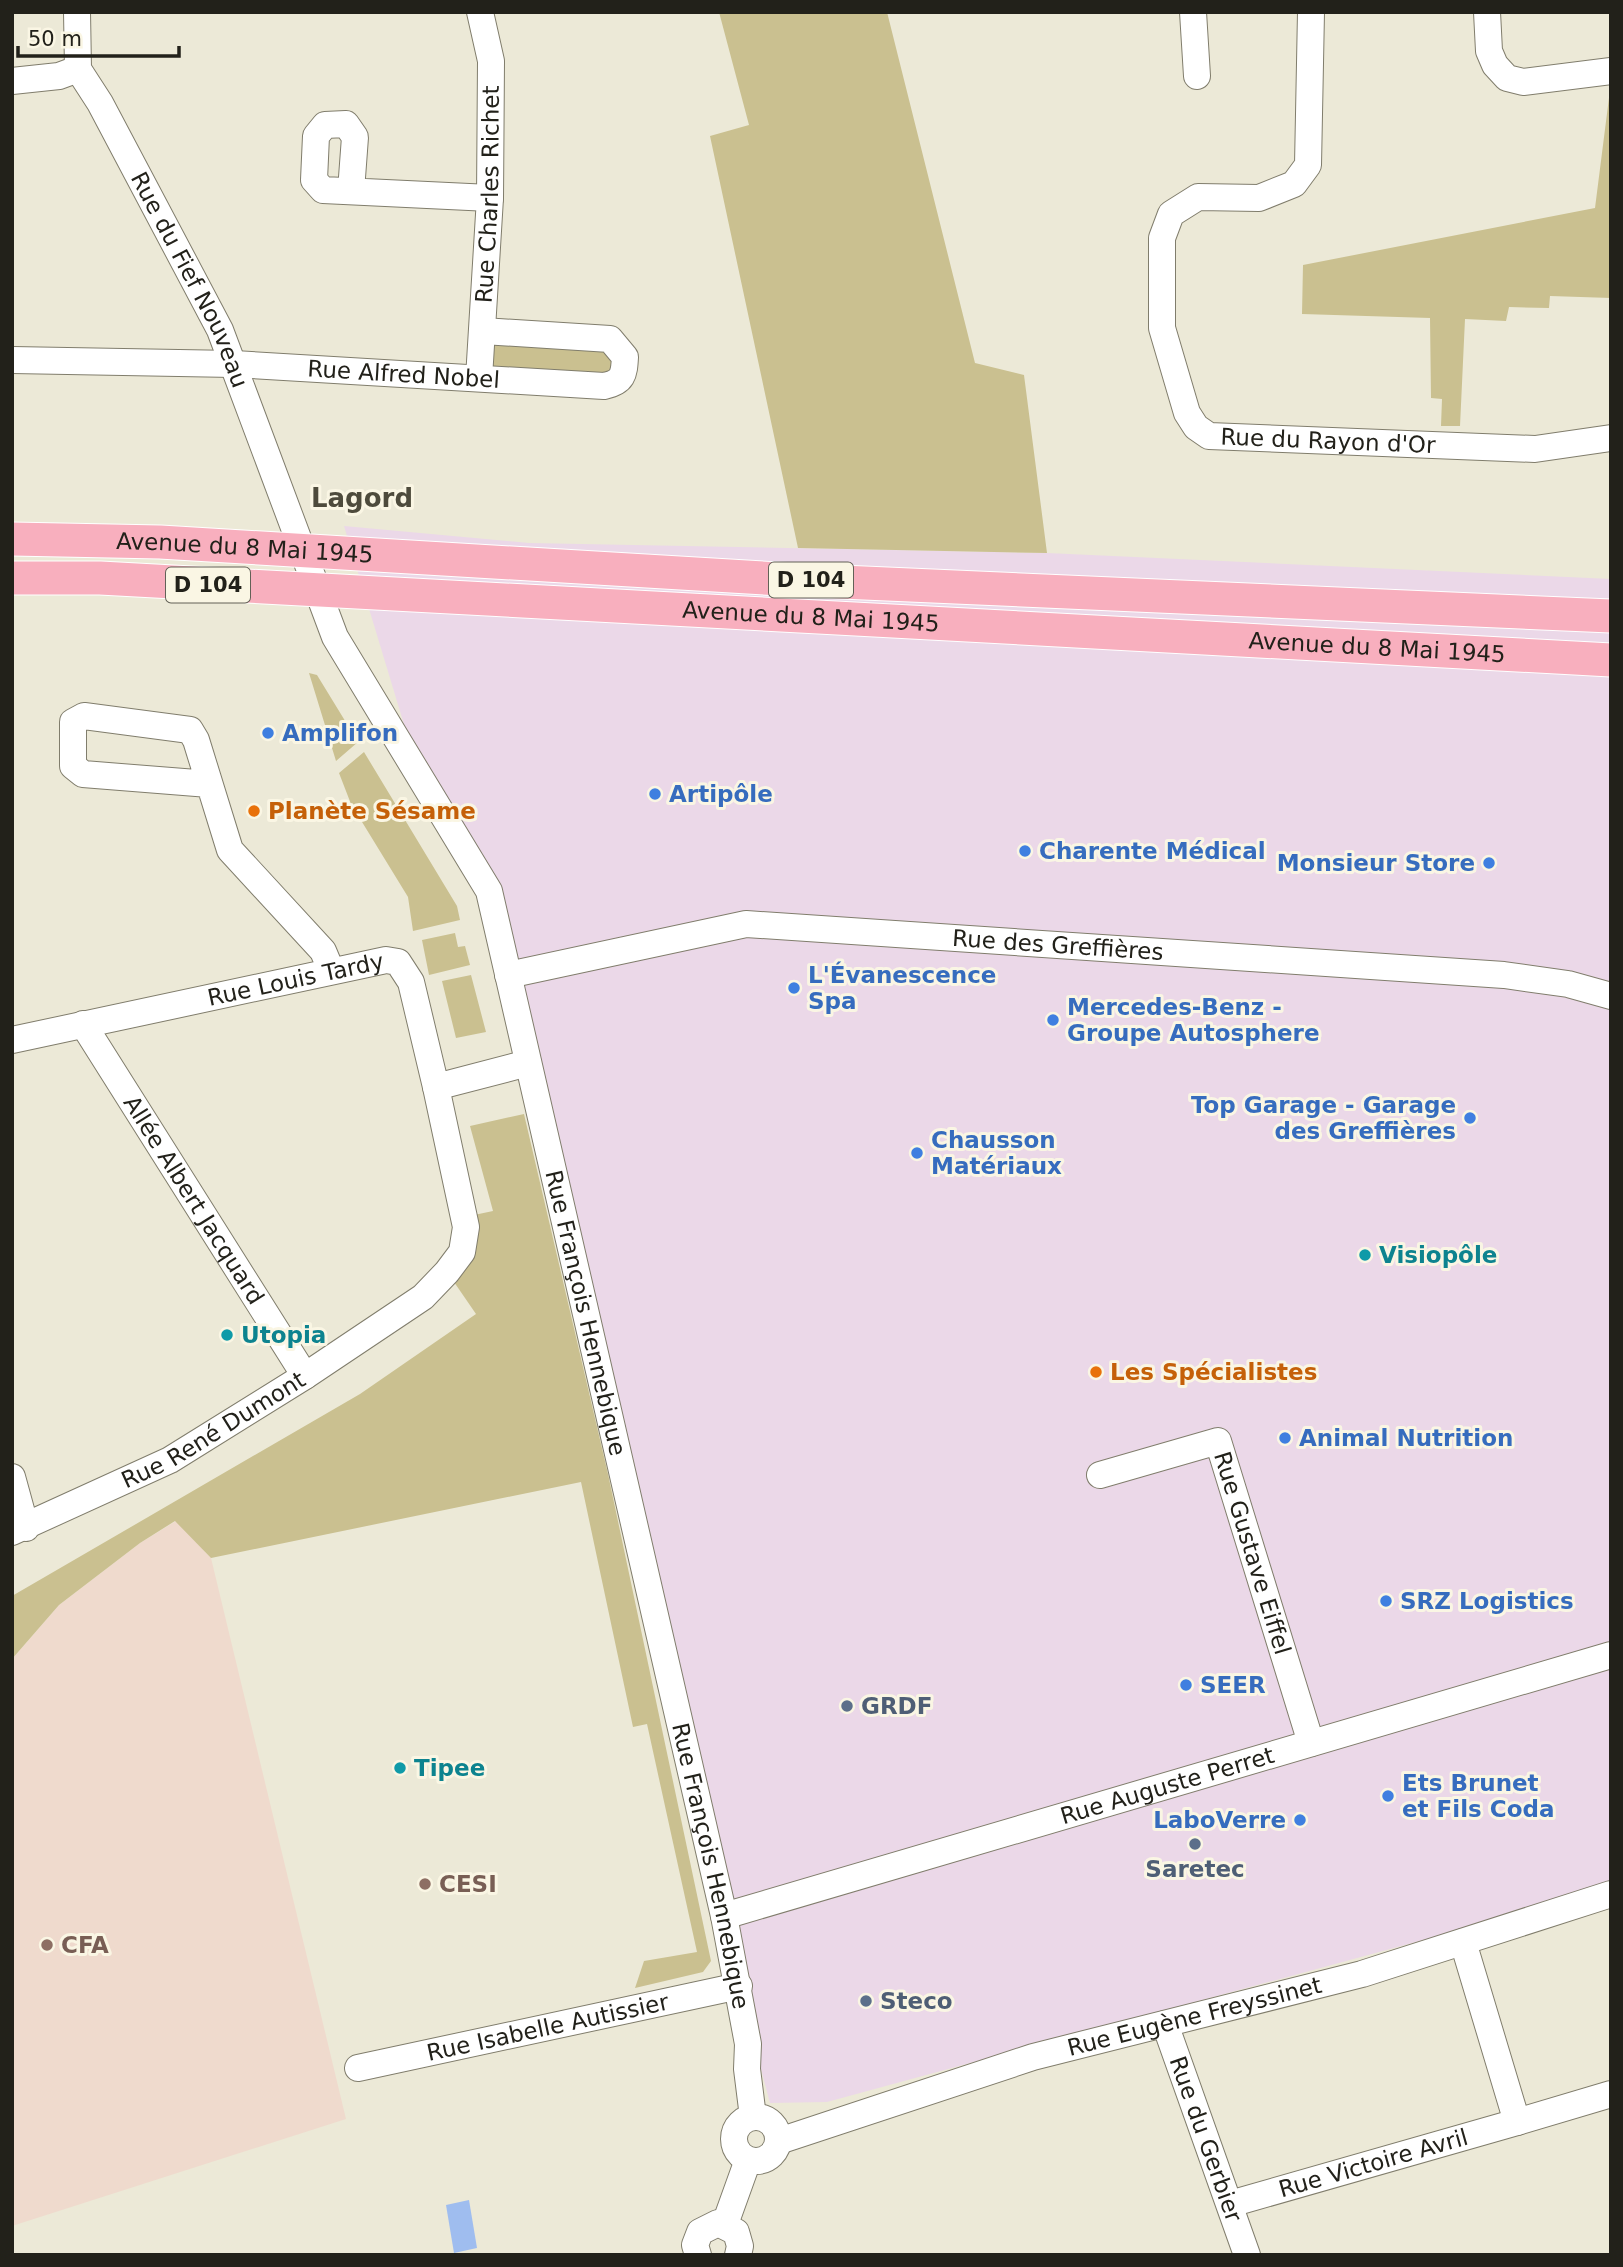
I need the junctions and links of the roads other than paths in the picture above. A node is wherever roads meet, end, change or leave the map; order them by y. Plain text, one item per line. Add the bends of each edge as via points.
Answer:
1 (77, 12) edge
2 (480, 12) edge
3 (1193, 12) edge
4 (1317, 12) edge
5 (1486, 12) edge
6 (1311, 13) edge
7 (78, 69) junction
8 (1611, 71) edge
9 (1197, 76) dead end
10 (12, 81) edge
11 (351, 191) dead end
12 (490, 198) junction
13 (483, 331) junction
14 (12, 360) edge
15 (234, 364) junction
16 (479, 378) junction
17 (1611, 438) edge
18 (12, 539) edge
19 (301, 551) junction
20 (12, 578) edge
21 (315, 591) junction
22 (1611, 616) edge
23 (1611, 660) edge
24 (209, 784) junction
25 (331, 970) junction
26 (509, 975) junction
27 (1611, 996) edge
28 (83, 1024) junction
29 (12, 1040) edge
30 (528, 1063) junction
31 (436, 1087) junction
32 (305, 1376) junction
33 (1100, 1475) dead end
34 (12, 1477) edge
35 (19, 1530) edge
36 (1611, 1655) edge
37 (1311, 1743) junction
38 (1611, 1895) edge
39 (724, 1916) junction
40 (1463, 1942) junction
41 (738, 1986) junction
42 (1165, 2024) junction
43 (358, 2068) dead end
44 (1611, 2094) edge
45 (753, 2117) junction
46 (1517, 2122) junction
47 (779, 2141) junction
48 (748, 2160) junction
49 (1230, 2204) junction
50 (725, 2224) junction
51 (698, 2255) edge
52 (738, 2255) edge
53 (1248, 2255) edge

1 - 7 street
2 - 12 street, Rue Charles Richet via 491,61
3 - 9 street
4 - 6 street
5 - 8 street via 1489,51 1507,78 1523,82
6 - 17 street, Rue du Rayon d'Or via 1308,165 1294,184 1259,198 1198,197 1171,214 1162,238 1162,328 1187,413 1196,427 1209,436 1535,449
7 - 10 street
7 - 15 street, Rue du Fief Nouveau via 100,103
11 - 12 street
12 - 13 street, Rue Charles Richet
13 - 16 street, Rue Charles Richet
13 - 16 street, Rue Alfred Nobel via 610,339 625,357 624,375 604,386
14 - 15 street, Rue Alfred Nobel
15 - 16 street, Rue Alfred Nobel
15 - 19 street, Rue du Fief Nouveau
18 - 19 main road, Avenue du 8 Mai 1945 / D 104
19 - 21 street, Rue François Hennebique
19 - 22 main road, Avenue du 8 Mai 1945 / D 104 via 796,580
20 - 21 main road, Avenue du 8 Mai 1945 / D 104 via 100,578
21 - 23 main road, Avenue du 8 Mai 1945 / D 104
21 - 26 street, Rue François Hennebique via 361,684 489,891
24 - 24 street via 190,730 83,716 73,722 73,765 83,774
24 - 25 street via 230,850 323,951
25 - 28 street, Rue Louis Tardy
25 - 31 street, Rue Louis Tardy via 386,960 405,969
26 - 27 street, Rue des Greffières via 746,924 1504,975
26 - 30 street, Rue François Hennebique
28 - 29 street, Rue Louis Tardy
28 - 32 street, Allée Albert Jacquard
30 - 31 street
30 - 39 street, Rue François Hennebique
31 - 32 street, Rue René Dumont via 466,1227 462,1252 423,1297
32 - 35 street, Rue René Dumont via 170,1460
33 - 37 street, Rue Gustave Eiffel via 1218,1441
34 - 35 street
36 - 37 street, Rue Auguste Perret
37 - 39 street, Rue Auguste Perret
38 - 40 street, Rue Eugène Freyssinet
39 - 41 street, Rue François Hennebique
40 - 42 street, Rue Eugène Freyssinet via 1362,1974
40 - 46 street
41 - 43 street, Rue Isabelle Autissier
41 - 45 street, Rue François Hennebique
42 - 47 street, Rue Eugène Freyssinet via 1032,2057
42 - 49 street, Rue du Gerbier
44 - 46 street, Rue Victoire Avril
45 - 47 street via 772,2123
45 - 48 street via 740,2123 734,2137 737,2151
46 - 49 street, Rue Victoire Avril
47 - 48 street via 768,2158
48 - 50 street
49 - 53 street, Rue du Gerbier
50 - 51 street via 711,2224 700,2232 695,2245
50 - 52 street via 739,2239

